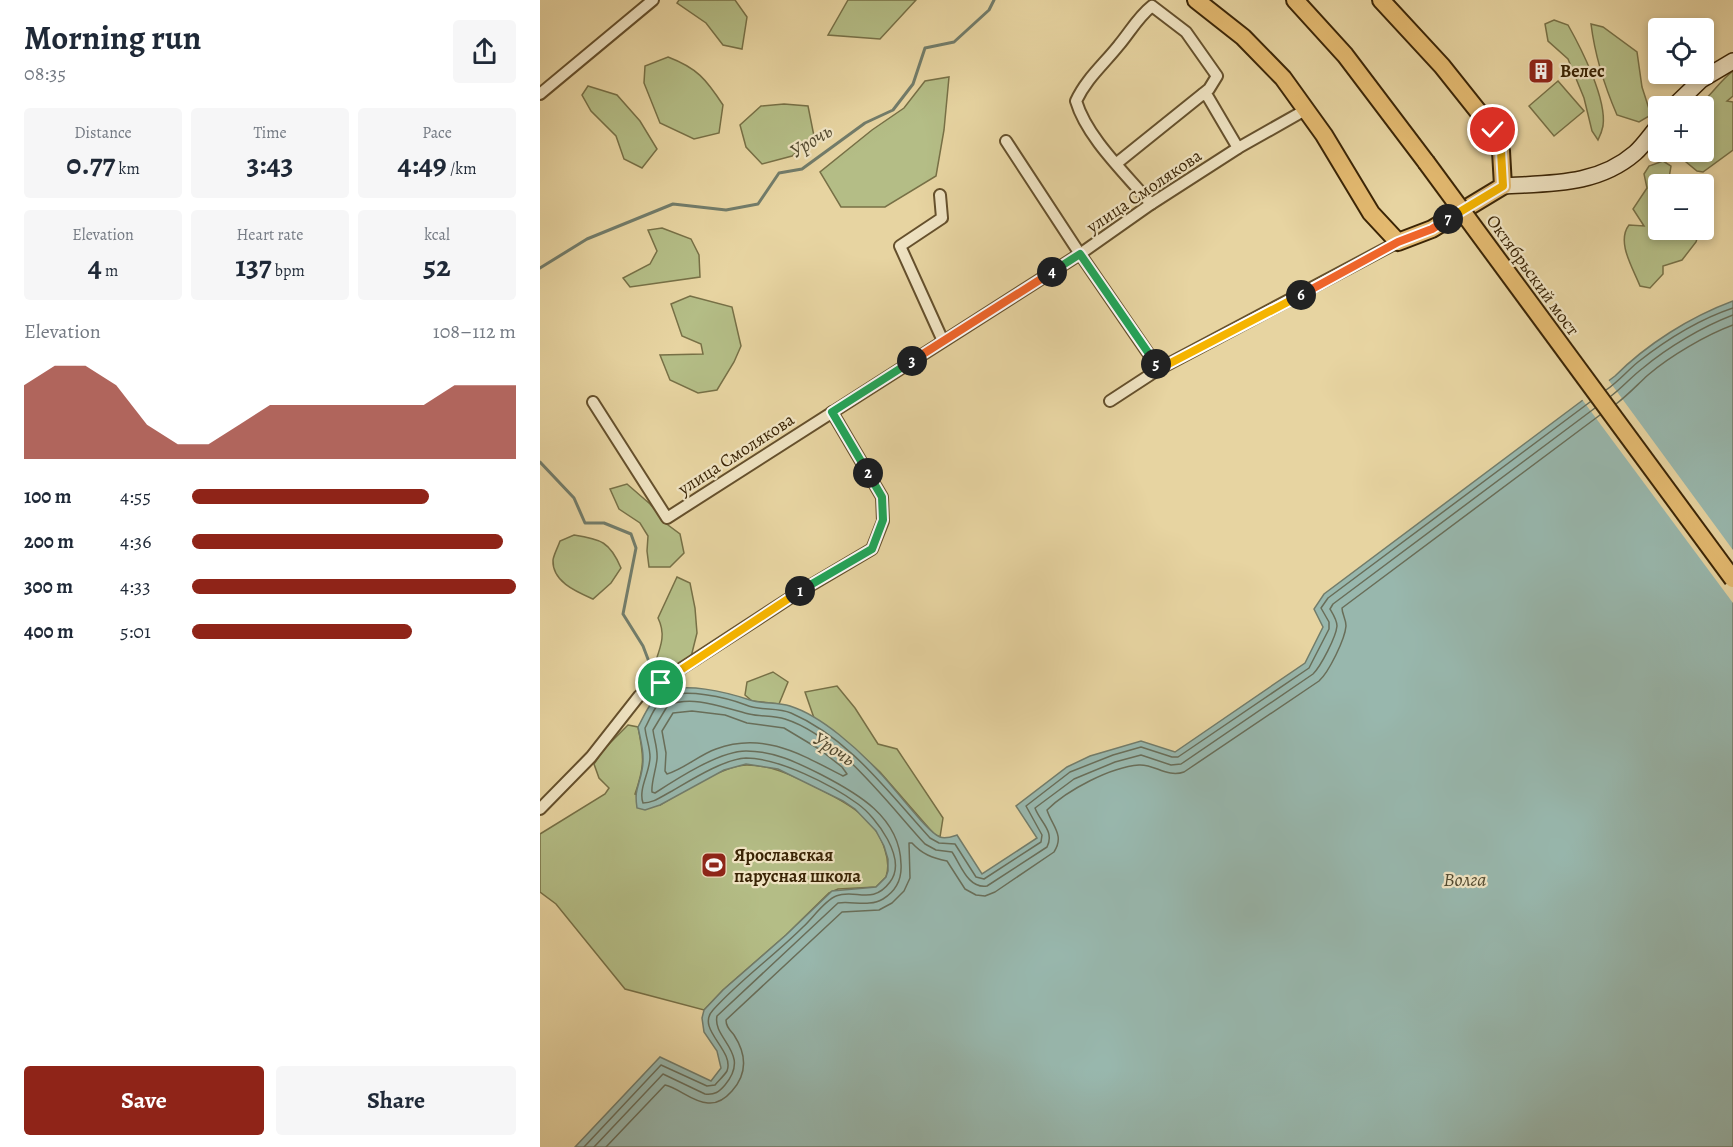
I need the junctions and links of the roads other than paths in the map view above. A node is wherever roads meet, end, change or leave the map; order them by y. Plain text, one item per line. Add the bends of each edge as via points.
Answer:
1 (653, 0) edge
2 (1196, 0) edge
3 (1295, 0) edge
4 (1382, 0) edge
5 (1733, 62) edge
6 (540, 94) edge
7 (1203, 94) junction
8 (1684, 96) edge
9 (1307, 109) junction
10 (1648, 138) edge
11 (1006, 141) dead end
12 (1238, 148) junction
13 (1117, 163) junction
14 (1503, 186) junction
15 (940, 195) dead end
16 (1151, 204) junction
17 (1398, 242) junction
18 (1080, 254) junction
19 (943, 341) junction
20 (1159, 369) junction
21 (1110, 401) dead end
22 (592, 402) dead end
23 (832, 412) junction
24 (1733, 579) edge
25 (540, 809) edge

1 - 6 street
2 - 9 main road via 1261,54
3 - 24 main road, Октябрьский мост, bridge via 1345,55 1426,162
4 - 14 main road via 1493,130 1501,151
5 - 8 street via 1701,80
7 - 12 street via 1209,97
7 - 13 street
7 - 13 street via 1217,76 1186,32 1152,6 1083,86 1076,101 1094,136
9 - 12 street, улица Смолякова
9 - 17 main road via 1363,200
10 - 14 street via 1627,160 1600,174 1569,182
11 - 18 street
12 - 16 street, улица Смолякова
13 - 16 street
14 - 17 main road via 1432,229
15 - 19 street via 942,218 900,246
16 - 18 street, улица Смолякова
17 - 20 street
18 - 19 street, улица Смолякова
18 - 20 street
19 - 23 street, улица Смолякова
20 - 21 street
22 - 23 street, улица Смолякова via 667,518
23 - 25 street via 882,497 883,520 872,549 639,696 591,757

